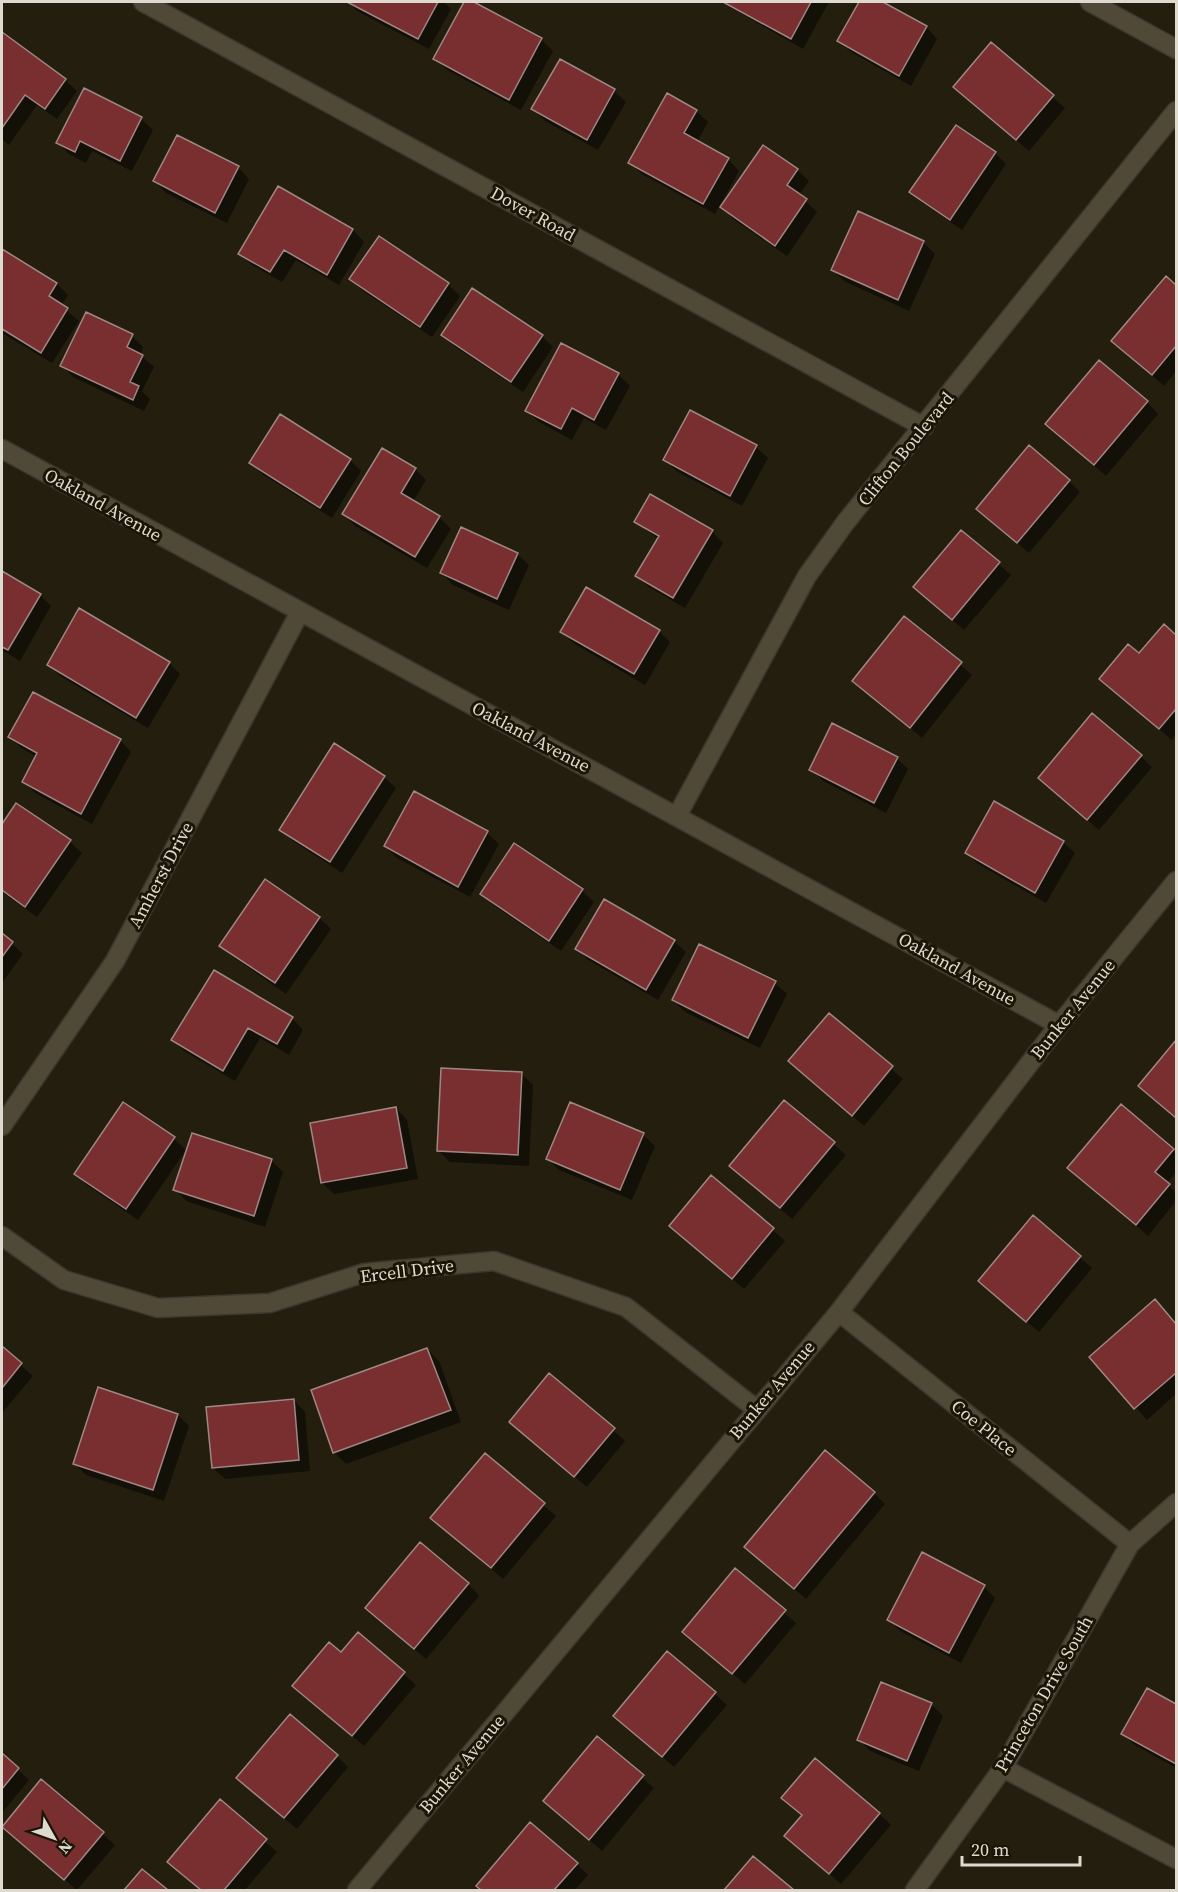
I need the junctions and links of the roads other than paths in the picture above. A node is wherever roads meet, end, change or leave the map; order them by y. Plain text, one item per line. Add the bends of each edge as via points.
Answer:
1 (143, 2) edge
2 (1090, 2) edge
3 (1176, 49) edge
4 (1176, 111) edge
5 (924, 427) junction
6 (2, 449) edge
7 (300, 612) junction
8 (676, 816) junction
9 (1176, 881) edge
10 (1059, 1025) junction
11 (2, 1126) edge
12 (2, 1236) edge
13 (839, 1312) junction
14 (756, 1409) junction
15 (1176, 1503) edge
16 (1130, 1544) junction
17 (1003, 1768) junction
18 (1176, 1859) edge
19 (357, 1890) edge
20 (915, 1890) edge

1 - 5 street, Dover Road
2 - 3 street
4 - 5 street, Clifton Boulevard
5 - 8 street, Clifton Boulevard via 807,576
6 - 7 street, Oakland Avenue
7 - 8 street, Oakland Avenue
7 - 11 street, Amherst Drive via 115,961
8 - 10 street, Oakland Avenue
9 - 10 street, Bunker Avenue
10 - 13 street, Bunker Avenue
12 - 14 street, Ercell Drive via 64,1280 158,1308 270,1303 364,1274 494,1261 626,1307
13 - 14 street, Bunker Avenue
13 - 16 street, Coe Place
14 - 19 street, Bunker Avenue
15 - 16 street, Princeton Drive South
16 - 17 street, Princeton Drive South
17 - 18 street
17 - 20 street, Princeton Drive South

